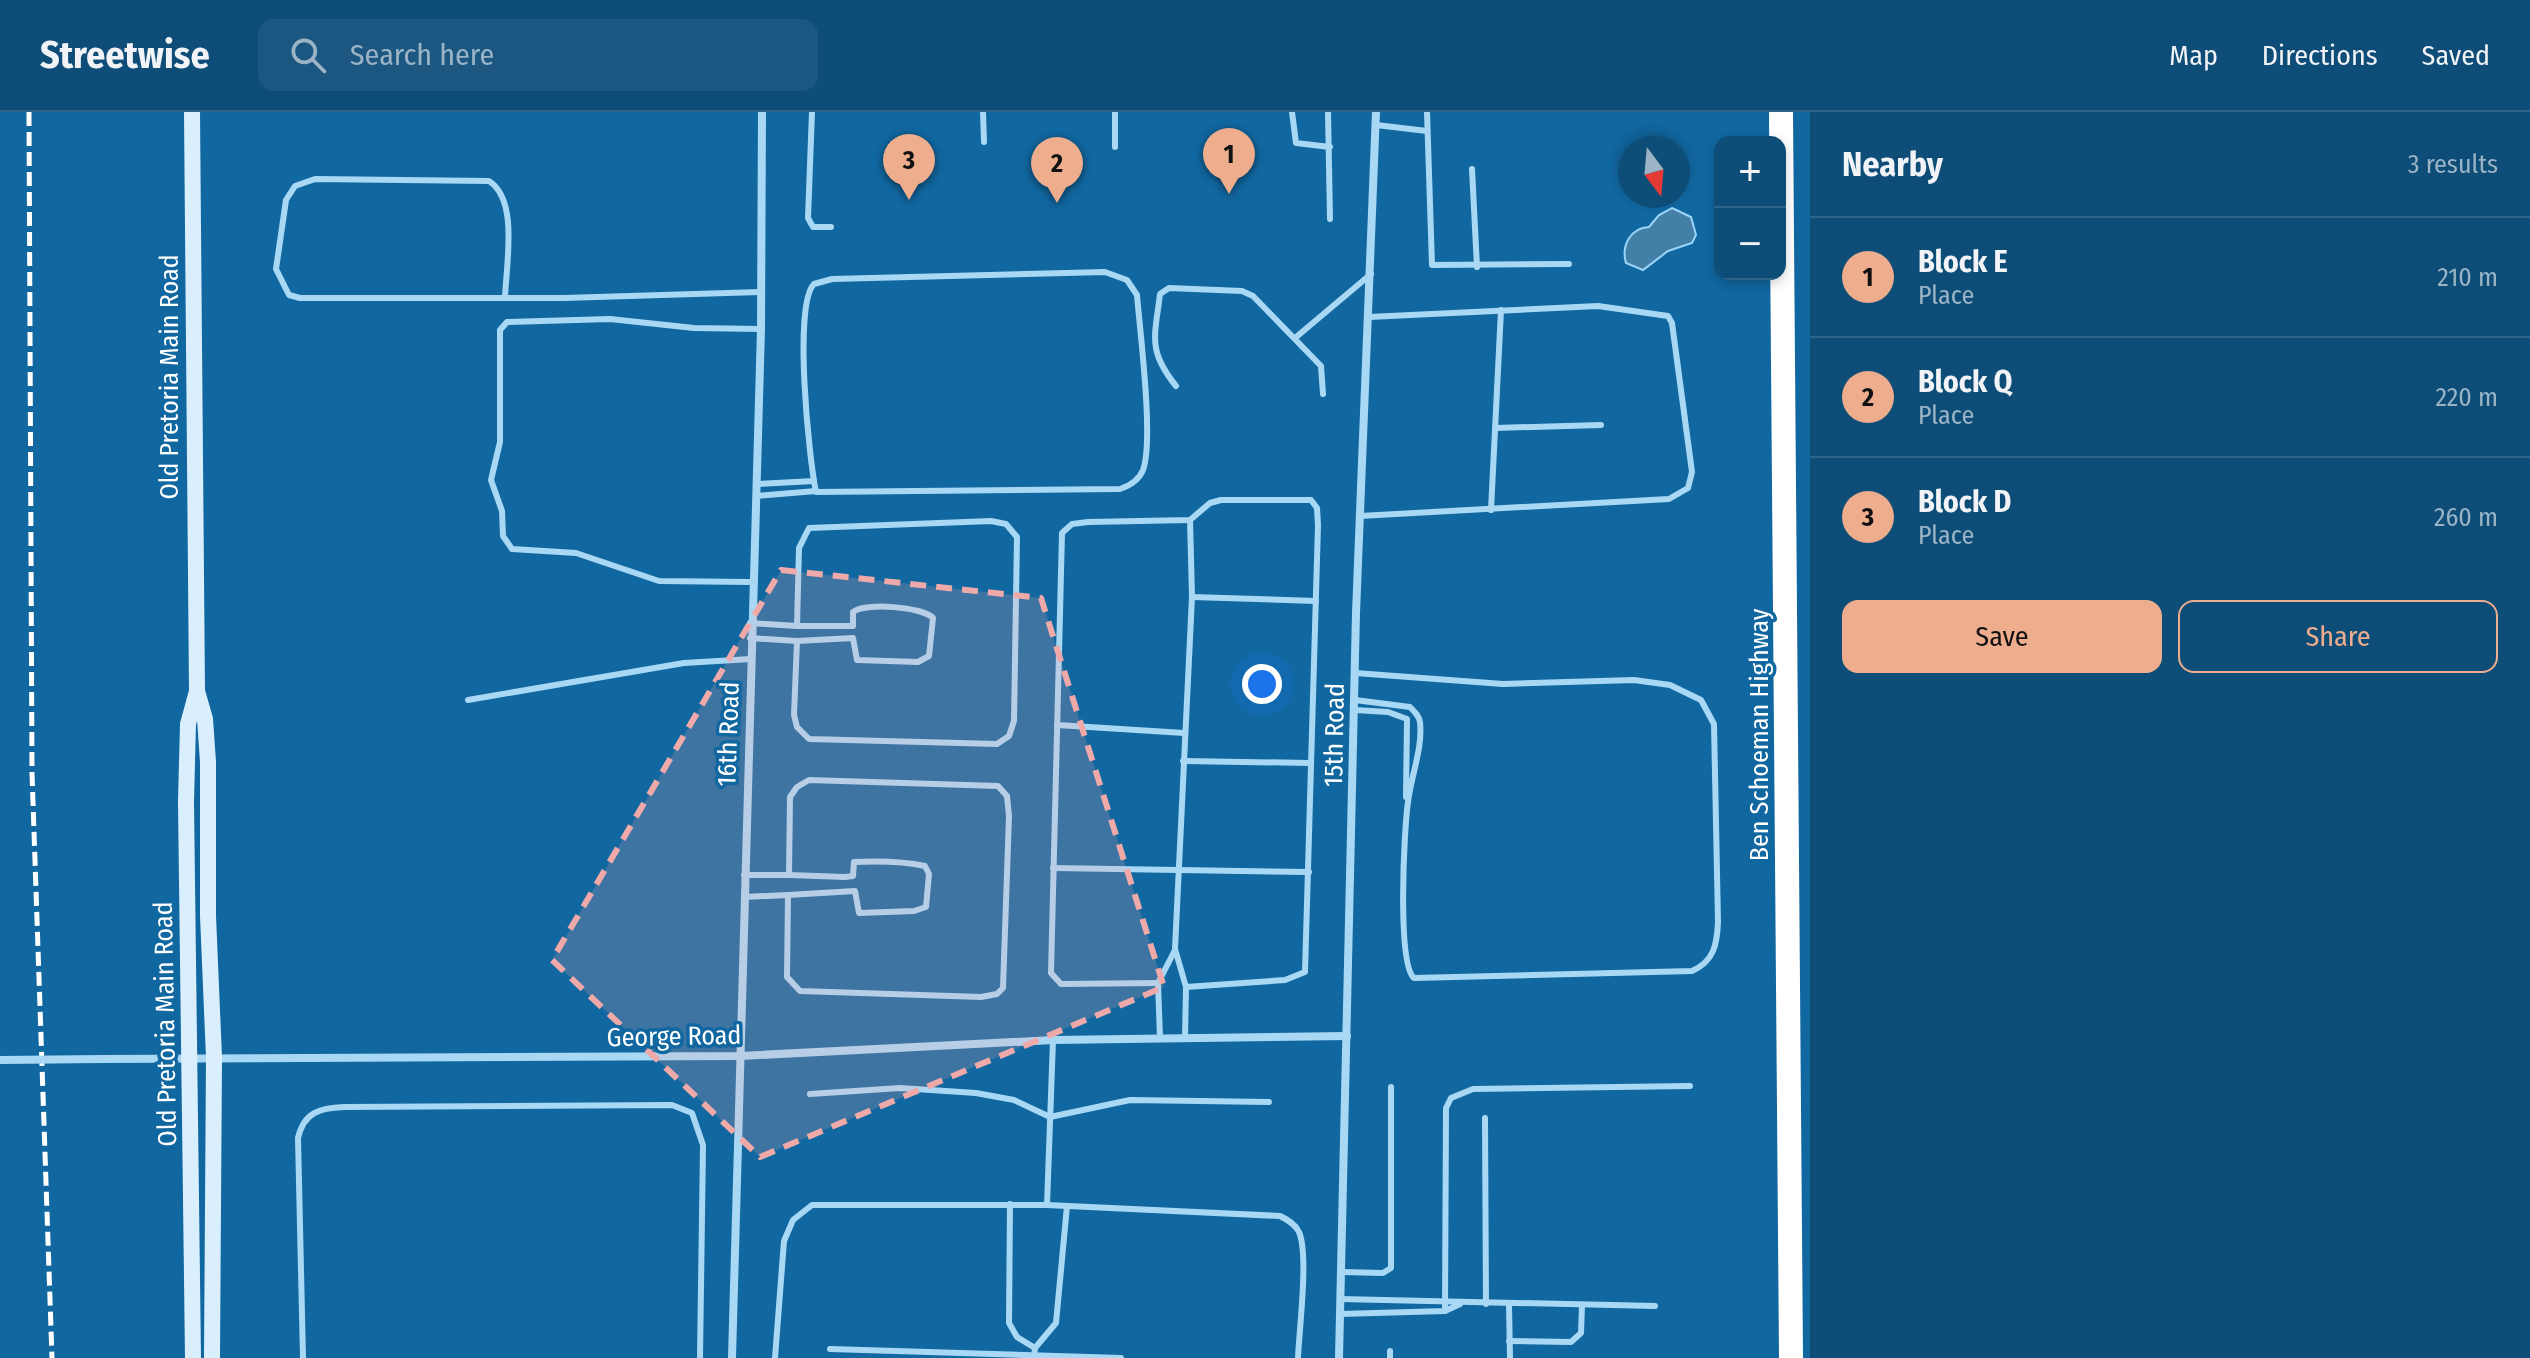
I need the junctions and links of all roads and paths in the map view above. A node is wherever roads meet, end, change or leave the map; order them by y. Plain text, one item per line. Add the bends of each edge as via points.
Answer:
1 (192, 112) edge
2 (762, 112) edge
3 (812, 112) edge
4 (983, 112) edge
5 (1115, 112) edge
6 (1292, 112) edge
7 (1328, 112) edge
8 (1376, 112) edge
9 (1427, 112) edge
10 (1781, 112) edge
11 (1376, 125) junction
12 (1427, 131) junction
13 (984, 142) dead end
14 (1115, 147) dead end
15 (1330, 147) junction
16 (1472, 169) dead end
17 (1330, 219) dead end
18 (831, 227) dead end
19 (1569, 264) dead end
20 (1477, 267) junction
21 (1371, 274) junction
22 (760, 292) junction
23 (505, 298) junction
24 (1501, 310) junction
25 (1369, 317) junction
26 (761, 329) junction
27 (1295, 338) junction
28 (1176, 386) dead end
29 (1323, 394) dead end
30 (1601, 425) dead end
31 (1495, 428) junction
32 (814, 481) junction
33 (757, 484) junction
34 (816, 491) junction
35 (756, 496) junction
36 (1491, 510) junction
37 (1360, 516) junction
38 (1190, 520) junction
39 (751, 582) junction
40 (1192, 597) junction
41 (1316, 601) junction
42 (750, 623) junction
43 (797, 626) junction
44 (853, 626) junction
45 (750, 638) junction
46 (853, 638) junction
47 (797, 641) junction
48 (751, 659) junction
49 (1355, 673) junction
50 (197, 691) junction
51 (468, 700) dead end
52 (1355, 700) junction
53 (1355, 710) junction
54 (1057, 725) junction
55 (1184, 733) junction
56 (1183, 761) junction
57 (1310, 763) junction
58 (1407, 805) junction
59 (1053, 868) junction
60 (1180, 868) junction
61 (1309, 872) junction
62 (744, 875) junction
63 (789, 875) junction
64 (853, 876) junction
65 (855, 891) junction
66 (788, 895) junction
67 (743, 897) junction
68 (1175, 949) junction
69 (1158, 983) junction
70 (1186, 987) junction
71 (1347, 1036) junction
72 (1160, 1038) junction
73 (1185, 1038) junction
74 (1053, 1040) junction
75 (740, 1056) junction
76 (214, 1057) junction
77 (190, 1058) junction
78 (0, 1060) edge
79 (1690, 1086) dead end
80 (1391, 1087) dead end
81 (810, 1094) dead end
82 (1269, 1102) dead end
83 (1050, 1117) junction
84 (1485, 1118) dead end
85 (1010, 1204) junction
86 (1047, 1205) junction
87 (1067, 1206) junction
88 (1341, 1272) junction
89 (1340, 1299) junction
90 (1446, 1299) junction
91 (1460, 1304) junction
92 (1486, 1304) junction
93 (1509, 1305) junction
94 (1582, 1305) junction
95 (1655, 1306) dead end
96 (1445, 1311) junction
97 (1340, 1314) junction
98 (1509, 1341) junction
99 (1035, 1348) junction
100 (830, 1349) dead end
101 (1034, 1357) edge
102 (193, 1358) edge
103 (212, 1358) edge
104 (303, 1358) edge
105 (700, 1358) edge
106 (732, 1358) edge
107 (775, 1358) edge
108 (1121, 1358) edge
109 (1298, 1358) edge
110 (1339, 1358) edge
111 (1510, 1358) edge
112 (1791, 1358) edge

1 - 50 main road, Old Pretoria Main Road
2 - 22 street, 16th Road
3 - 18 lane via 808,218 813,227
4 - 13 lane
5 - 14 lane
6 - 15 lane via 1296,143
7 - 15 lane
8 - 11 street, 15th Road
9 - 12 lane
10 - 112 highway, Ben Schoeman Highway
11 - 12 lane
11 - 21 street, 15th Road
12 - 20 lane via 1432,265
15 - 17 lane
16 - 20 lane
19 - 20 lane
21 - 25 street, 15th Road
21 - 27 lane
22 - 23 lane
22 - 26 street, 16th Road
23 - 23 lane via 289,295 276,269 286,200 295,186 315,179 489,181 499,187 508,208
24 - 25 lane
24 - 31 lane
24 - 36 lane via 1598,306 1668,316 1692,472 1688,488 1669,499
25 - 37 street, 15th Road
26 - 33 street, 16th Road
26 - 39 lane via 610,319 507,322 500,330 500,442 491,480 502,511 503,536 512,549 576,553 659,581
27 - 28 lane via 1242,291 1169,288 1160,294 1154,344 1157,359
27 - 29 lane via 1321,366
30 - 31 lane
31 - 36 lane
32 - 33 lane
32 - 34 lane
32 - 34 lane via 805,396 805,300 814,284 827,279 1105,272 1118,273 1135,287 1146,439 1144,468 1127,487
33 - 35 street, 16th Road
34 - 35 lane
35 - 39 street, 16th Road
36 - 37 lane
37 - 49 street, 15th Road
38 - 40 lane
38 - 41 lane via 1221,500 1311,500 1317,508
38 - 54 lane via 1065,527
39 - 42 street, 16th Road
40 - 41 lane
40 - 55 lane
41 - 57 lane
42 - 43 lane
42 - 45 street, 16th Road
43 - 44 lane
43 - 47 lane via 799,548 809,528 991,521 1006,524 1017,537 1014,721 1004,741 804,737 794,715
44 - 46 lane
44 - 46 lane via 853,612 862,606 921,611 933,618 929,656 922,661 857,660
45 - 47 lane
45 - 48 street, 16th Road
46 - 47 lane
48 - 51 lane via 684,663
48 - 62 street, 16th Road
49 - 52 street, 15th Road
49 - 58 lane via 1503,684 1634,680 1670,685 1701,700 1714,724 1715,949 1692,971 1414,978 1405,965 1404,944
50 - 76 main road, Old Pretoria Main Road via 208,762
50 - 77 main road, Old Pretoria Main Road via 190,709 186,759
52 - 53 street, 15th Road
52 - 58 lane via 1400,705 1417,714 1420,744
53 - 58 lane via 1407,719
53 - 71 street, 15th Road
54 - 55 lane
54 - 59 lane
55 - 56 lane
56 - 57 lane
56 - 60 lane
57 - 61 lane
59 - 60 lane
59 - 69 lane via 1055,981
60 - 61 lane
60 - 68 lane
61 - 70 lane via 1307,960 1301,977
62 - 63 lane
62 - 67 street, 16th Road
63 - 64 lane
63 - 66 lane via 790,797 805,781 998,786 1007,796 1009,816 1003,988 981,997 800,991 787,977
64 - 65 lane
64 - 65 lane via 854,862 916,864 929,874 922,910 859,913
65 - 66 lane
66 - 67 lane
67 - 75 street, 16th Road
68 - 69 lane
68 - 70 lane
69 - 72 lane
70 - 73 lane
71 - 73 street, George Road
71 - 88 street, 15th Road
72 - 73 street, George Road
72 - 74 street, George Road
74 - 75 street, George Road
74 - 83 lane
75 - 76 street, George Road
75 - 106 street, 16th Road
76 - 77 street, George Road
76 - 103 main road, Old Pretoria Main Road
77 - 78 street, George Road, bridge
77 - 102 main road, Old Pretoria Main Road
79 - 90 lane via 1473,1089 1451,1098 1446,1108
80 - 88 lane via 1391,1268 1383,1273
81 - 83 lane via 900,1088 976,1093 1014,1100
82 - 83 lane via 1130,1100
83 - 86 lane
84 - 92 lane
85 - 86 lane
85 - 99 lane via 1009,1323 1017,1337
85 - 107 lane via 826,1204 801,1211 784,1241
86 - 87 lane
87 - 99 lane via 1056,1323
87 - 109 lane via 1280,1216 1292,1223 1302,1249
88 - 89 street, 15th Road
89 - 90 lane
89 - 97 street, 15th Road
90 - 91 lane
90 - 96 lane
91 - 92 lane
91 - 96 lane
92 - 93 lane
93 - 94 lane
93 - 98 lane
94 - 95 lane
94 - 98 lane via 1581,1333 1571,1342
96 - 97 lane
97 - 110 street, 15th Road
98 - 111 lane
99 - 101 lane
100 - 101 lane
101 - 108 lane
104 - 105 lane via 298,1138 310,1115 344,1107 672,1105 692,1113 703,1145

